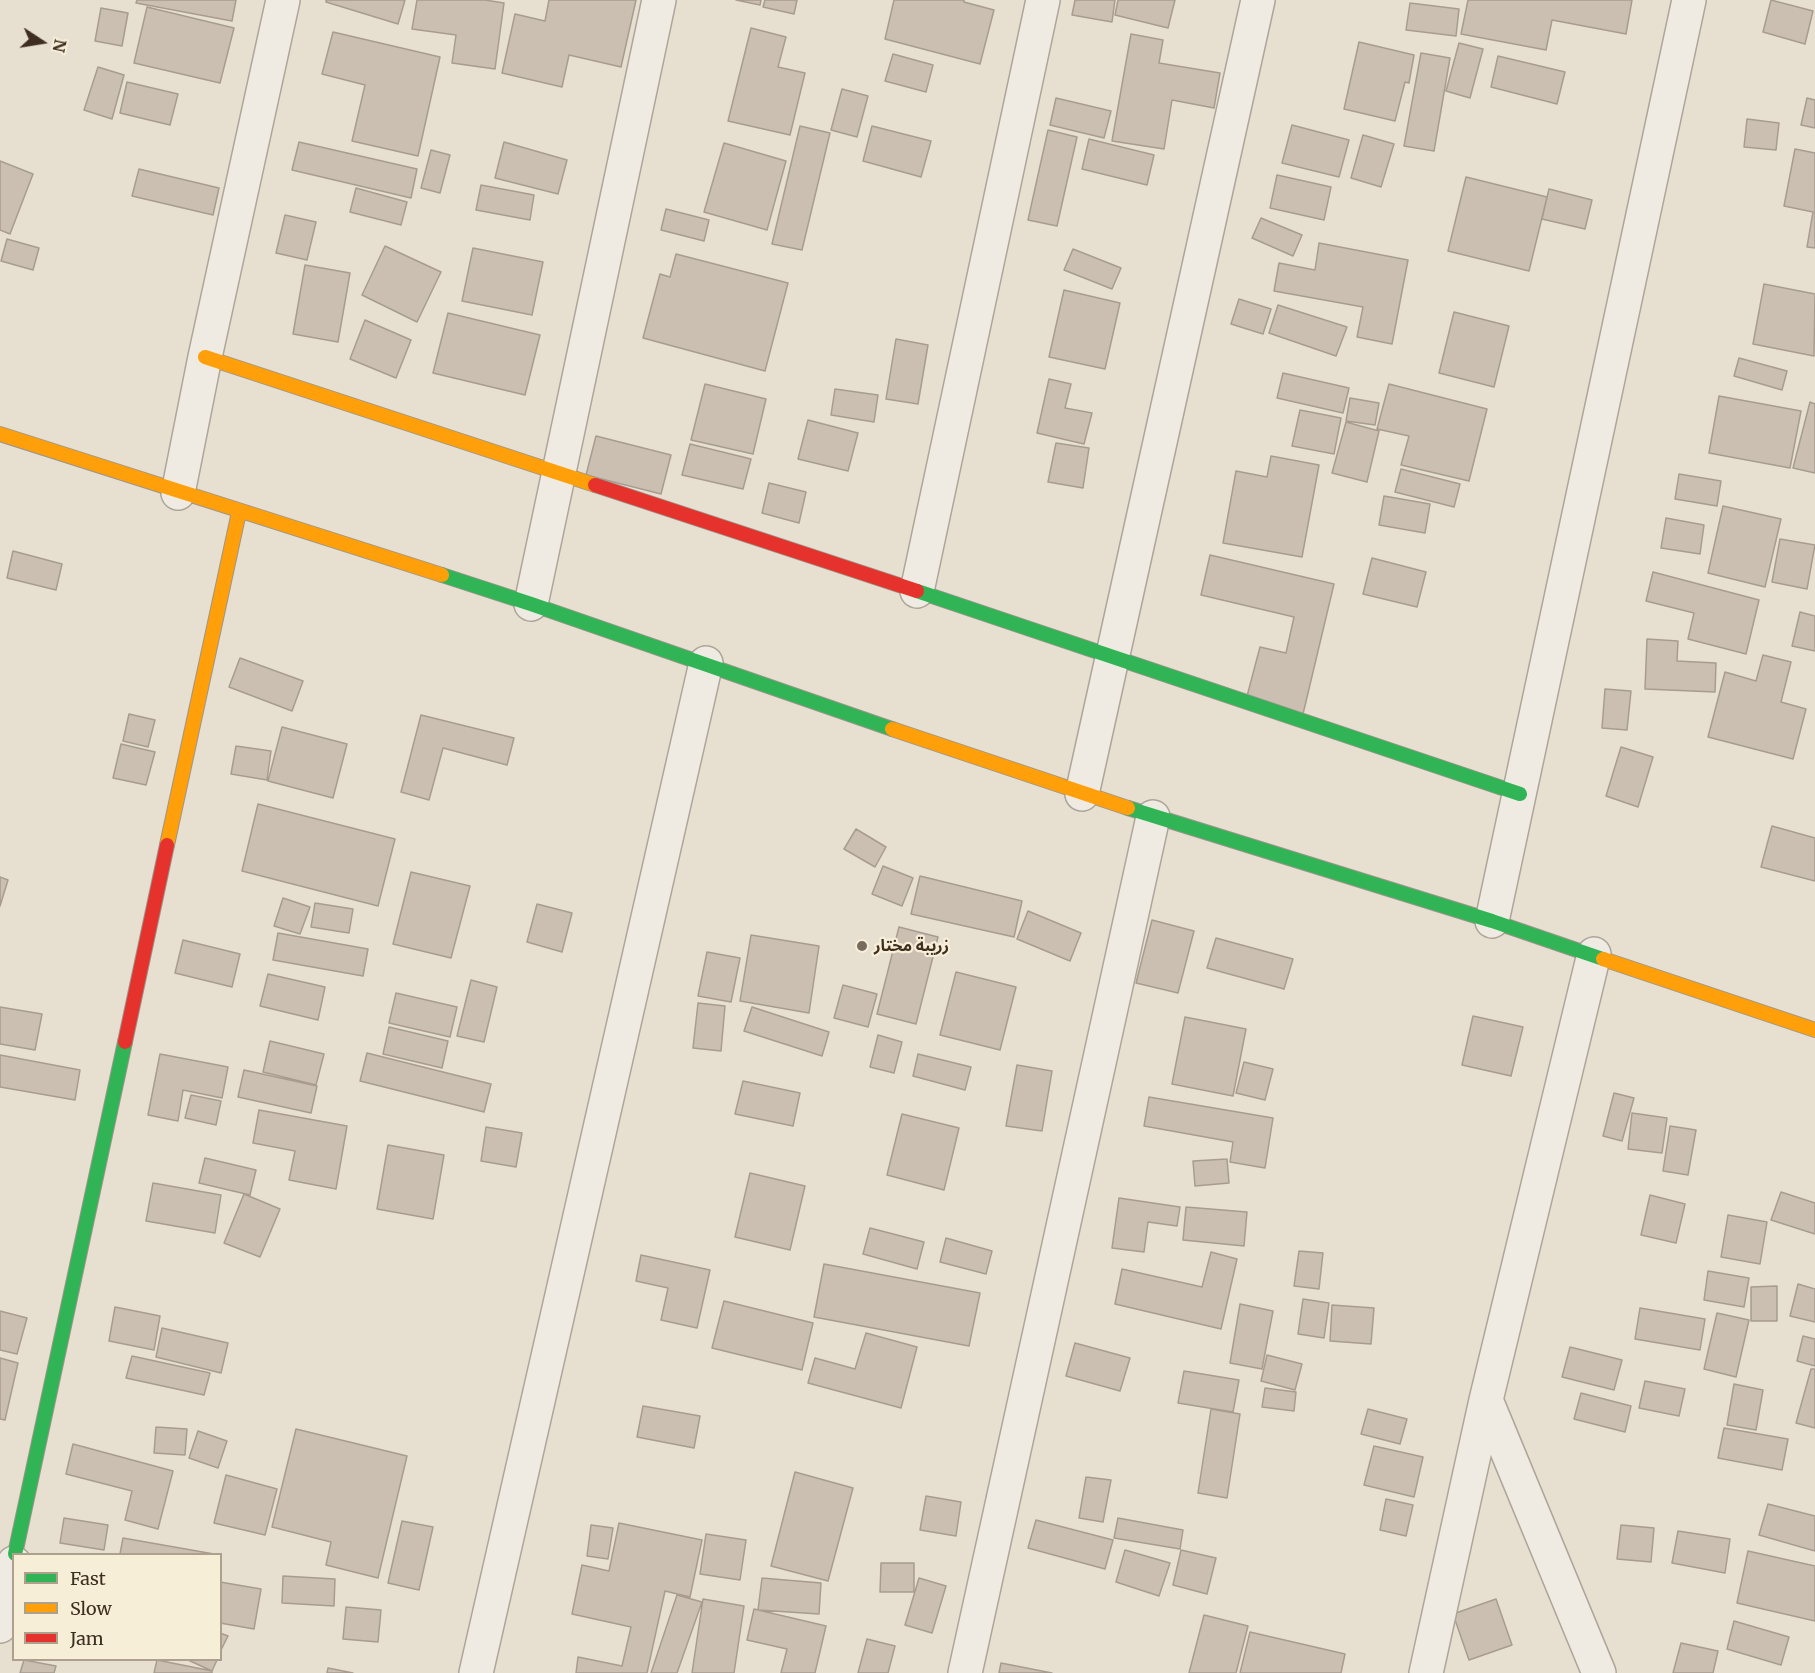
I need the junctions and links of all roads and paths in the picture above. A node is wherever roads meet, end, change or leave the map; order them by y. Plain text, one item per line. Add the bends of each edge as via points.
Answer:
1 (283, 0) edge
2 (659, 0) edge
3 (1043, 0) edge
4 (1258, 0) edge
5 (1689, 0) edge
6 (205, 357) junction
7 (0, 435) edge
8 (559, 473) junction
9 (178, 493) junction
10 (239, 512) junction
11 (917, 591) junction
12 (531, 604) junction
13 (1113, 656) junction
14 (706, 663) junction
15 (1082, 794) junction
16 (1520, 794) junction
17 (1153, 817) junction
18 (1492, 921) junction
19 (1594, 954) junction
20 (1815, 1030) edge
21 (1486, 1400) junction
22 (15, 1553) edge
23 (12, 1572) edge
24 (0, 1626) edge
25 (476, 1673) edge
26 (965, 1673) edge
27 (1426, 1673) edge
28 (1599, 1673) edge

1 - 6 street
2 - 8 street
3 - 11 street
4 - 13 street
5 - 16 street
6 - 8 street
6 - 9 street
7 - 9 street
8 - 11 street
8 - 12 street
9 - 10 street
10 - 12 street
10 - 22 street
11 - 13 street
12 - 14 street
13 - 15 street
13 - 16 street
14 - 15 street
14 - 25 street
15 - 17 street
16 - 18 street
17 - 18 street
17 - 26 street
18 - 19 street
19 - 20 street
19 - 21 street
21 - 27 street
21 - 28 street
23 - 24 street

